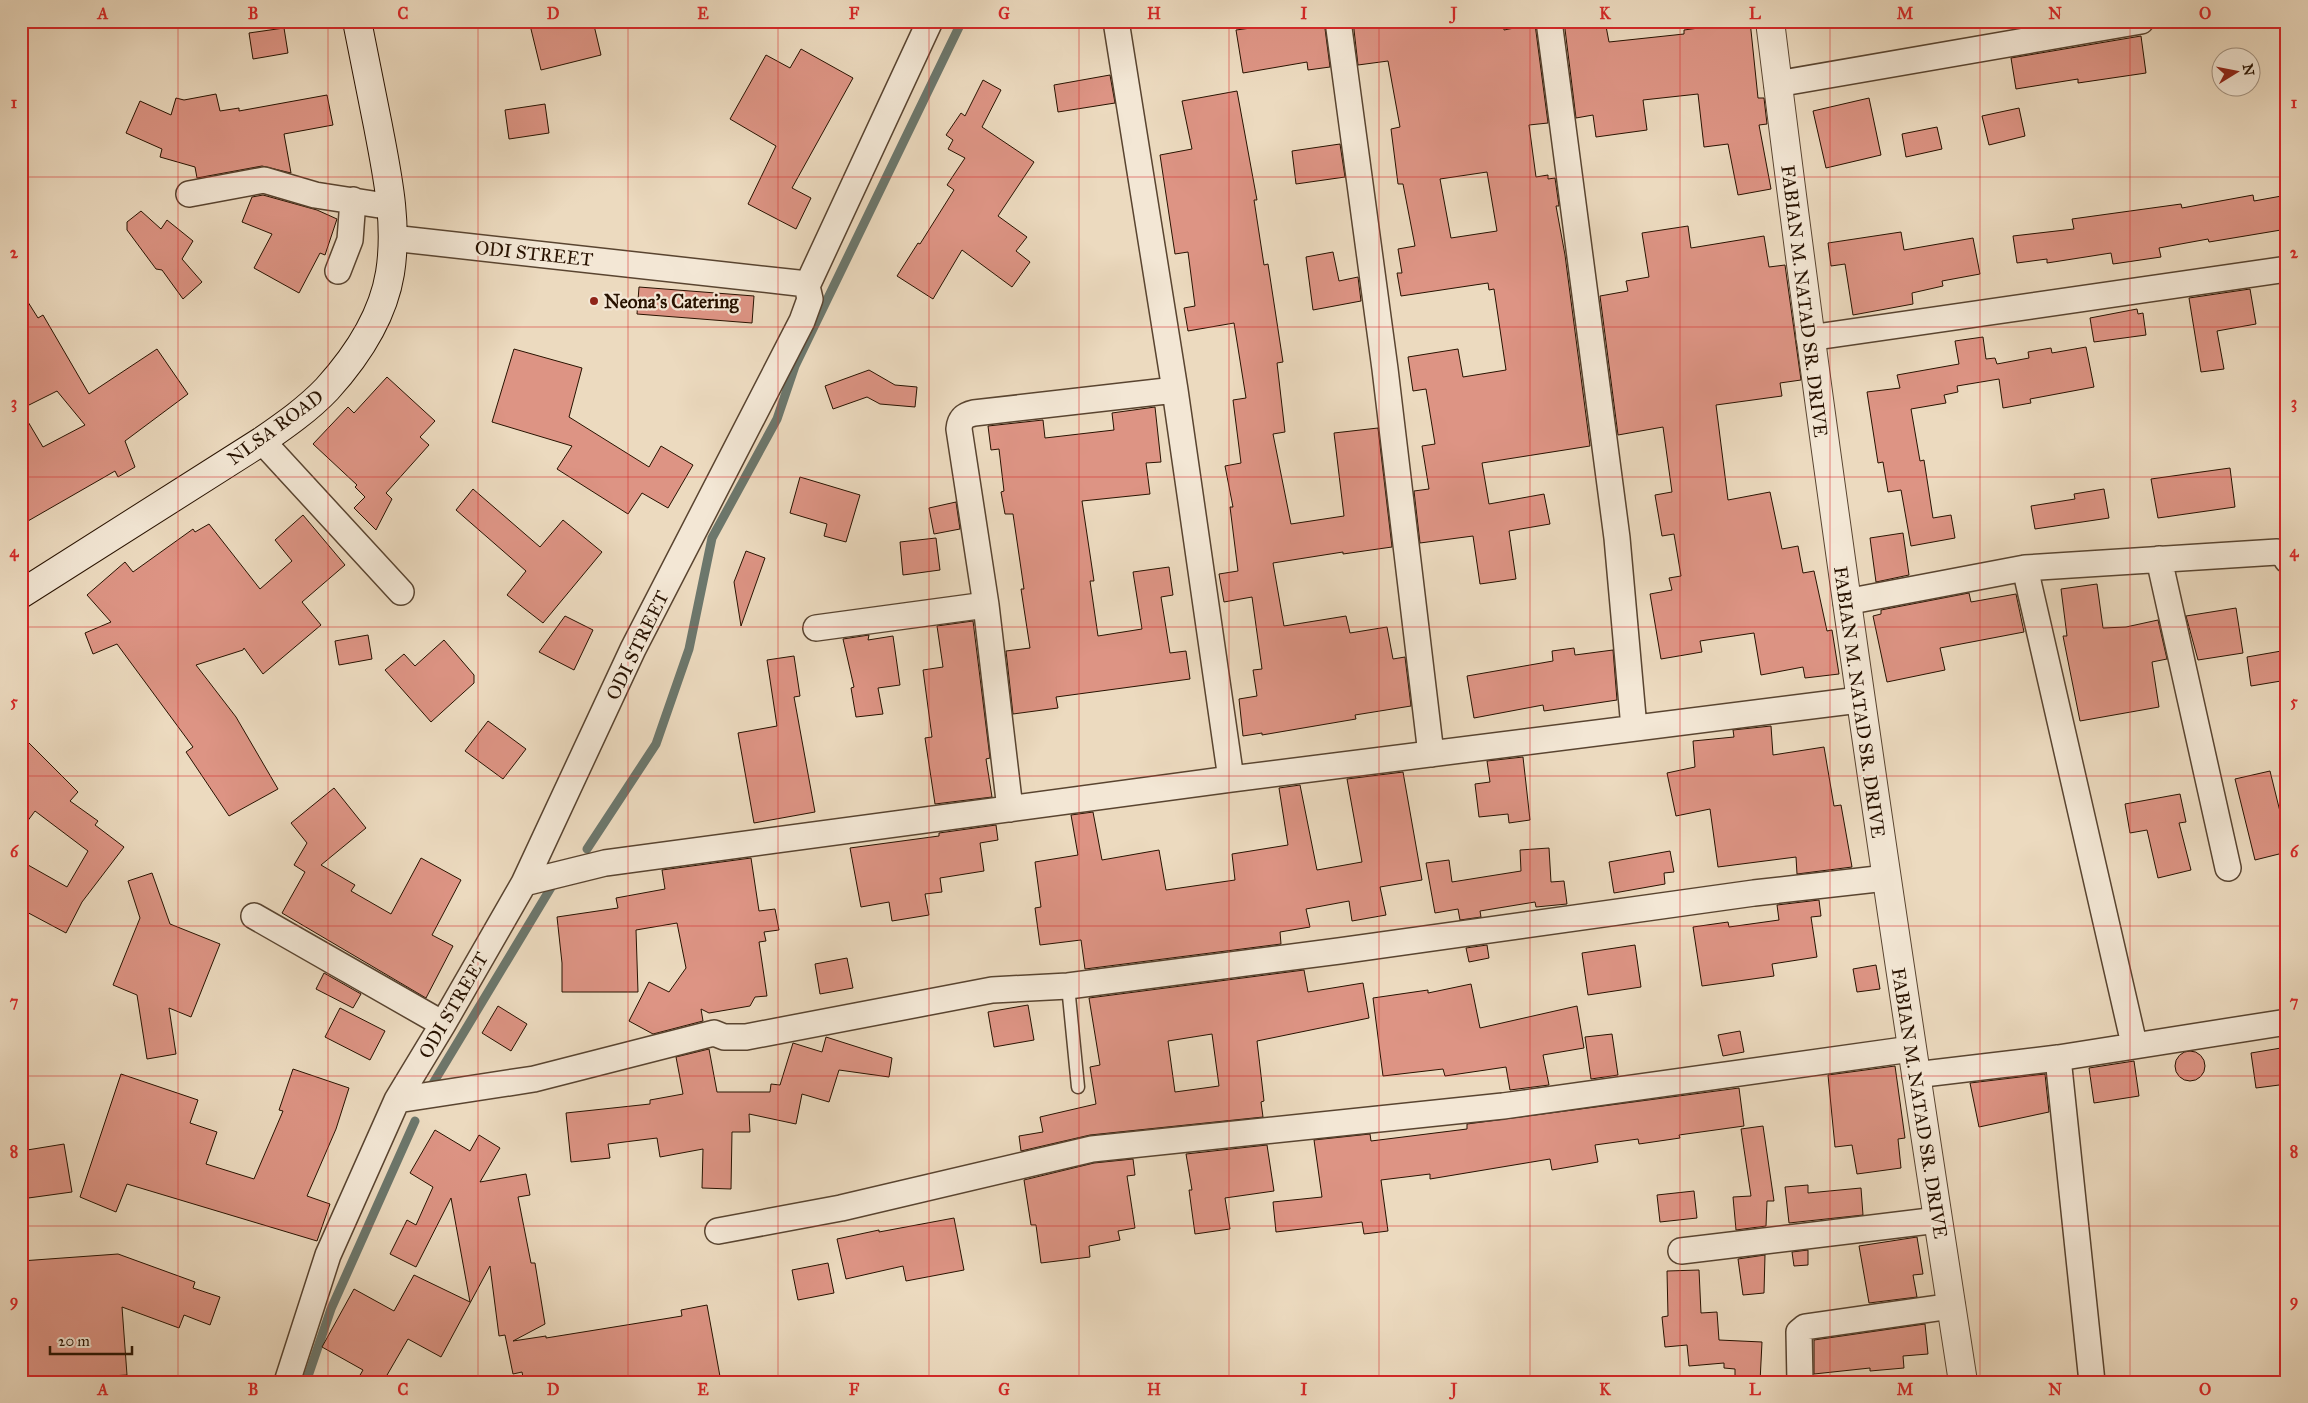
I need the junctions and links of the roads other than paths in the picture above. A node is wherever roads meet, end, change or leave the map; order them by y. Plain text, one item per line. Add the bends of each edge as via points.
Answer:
1 (357, 21) edge
2 (930, 21) edge
3 (1116, 21) edge
4 (1338, 21) edge
5 (1549, 21) edge
6 (1770, 21) edge
7 (2141, 21) edge
8 (1777, 84) junction
9 (189, 194) dead end
10 (353, 200) junction
11 (392, 207) junction
12 (392, 238) junction
13 (2287, 269) edge
14 (338, 270) dead end
15 (807, 286) junction
16 (1809, 338) junction
17 (1175, 390) junction
18 (262, 441) junction
19 (2159, 559) junction
20 (2287, 560) edge
21 (2024, 568) junction
22 (401, 592) dead end
23 (21, 594) edge
24 (1846, 602) junction
25 (986, 605) junction
26 (816, 628) dead end
27 (1859, 700) junction
28 (1634, 728) junction
29 (1430, 754) junction
30 (1231, 779) junction
31 (1010, 809) junction
32 (2228, 868) dead end
33 (1886, 878) junction
34 (524, 883) junction
35 (254, 916) dead end
36 (1068, 986) junction
37 (2287, 1022) edge
38 (443, 1024) junction
39 (2134, 1044) junction
40 (2058, 1058) junction
41 (1913, 1062) junction
42 (1078, 1087) dead end
43 (397, 1100) junction
44 (1938, 1220) junction
45 (718, 1231) dead end
46 (1681, 1250) dead end
47 (1952, 1306) junction
48 (287, 1382) edge
49 (1800, 1382) edge
50 (1963, 1382) edge
51 (2092, 1382) edge

1 - 11 street, NLSA ROAD
2 - 15 street
3 - 17 street
4 - 29 street via 1385,369
5 - 28 street via 1617,538
6 - 8 street, FABIAN M. NATAD SR. DRIVE
7 - 8 street
8 - 16 street, FABIAN M. NATAD SR. DRIVE
9 - 10 street via 264,180 315,195
10 - 11 street
10 - 14 street via 350,240
11 - 12 street, NLSA ROAD
12 - 15 street, ODI STREET
12 - 18 street, NLSA ROAD via 390,273 383,301 354,356 327,390
13 - 16 street
15 - 34 street, ODI STREET via 810,299 802,321 633,648
16 - 24 street, FABIAN M. NATAD SR. DRIVE
17 - 25 street via 974,413 963,417 959,429
17 - 30 street
18 - 22 street
18 - 23 street, NLSA ROAD
19 - 20 street via 2276,552 2286,556
19 - 21 street
19 - 32 street
21 - 24 street
21 - 39 street
24 - 27 street, FABIAN M. NATAD SR. DRIVE
25 - 26 street
25 - 31 street
27 - 28 street
27 - 33 street, FABIAN M. NATAD SR. DRIVE
28 - 29 street
29 - 30 street
30 - 31 street
31 - 34 street via 605,863
33 - 36 street
33 - 41 street, FABIAN M. NATAD SR. DRIVE
34 - 38 street, ODI STREET
35 - 38 street
36 - 42 lane
36 - 43 street via 992,990 746,1037 714,1034 534,1079
37 - 39 street
38 - 43 street, ODI STREET
39 - 40 street
40 - 41 street
40 - 51 street
41 - 44 street, FABIAN M. NATAD SR. DRIVE
41 - 45 street via 1092,1149 841,1208
43 - 48 street, ODI STREET via 328,1255
44 - 46 street
44 - 47 street, FABIAN M. NATAD SR. DRIVE
47 - 49 street via 1805,1327 1799,1332
47 - 50 street, FABIAN M. NATAD SR. DRIVE

